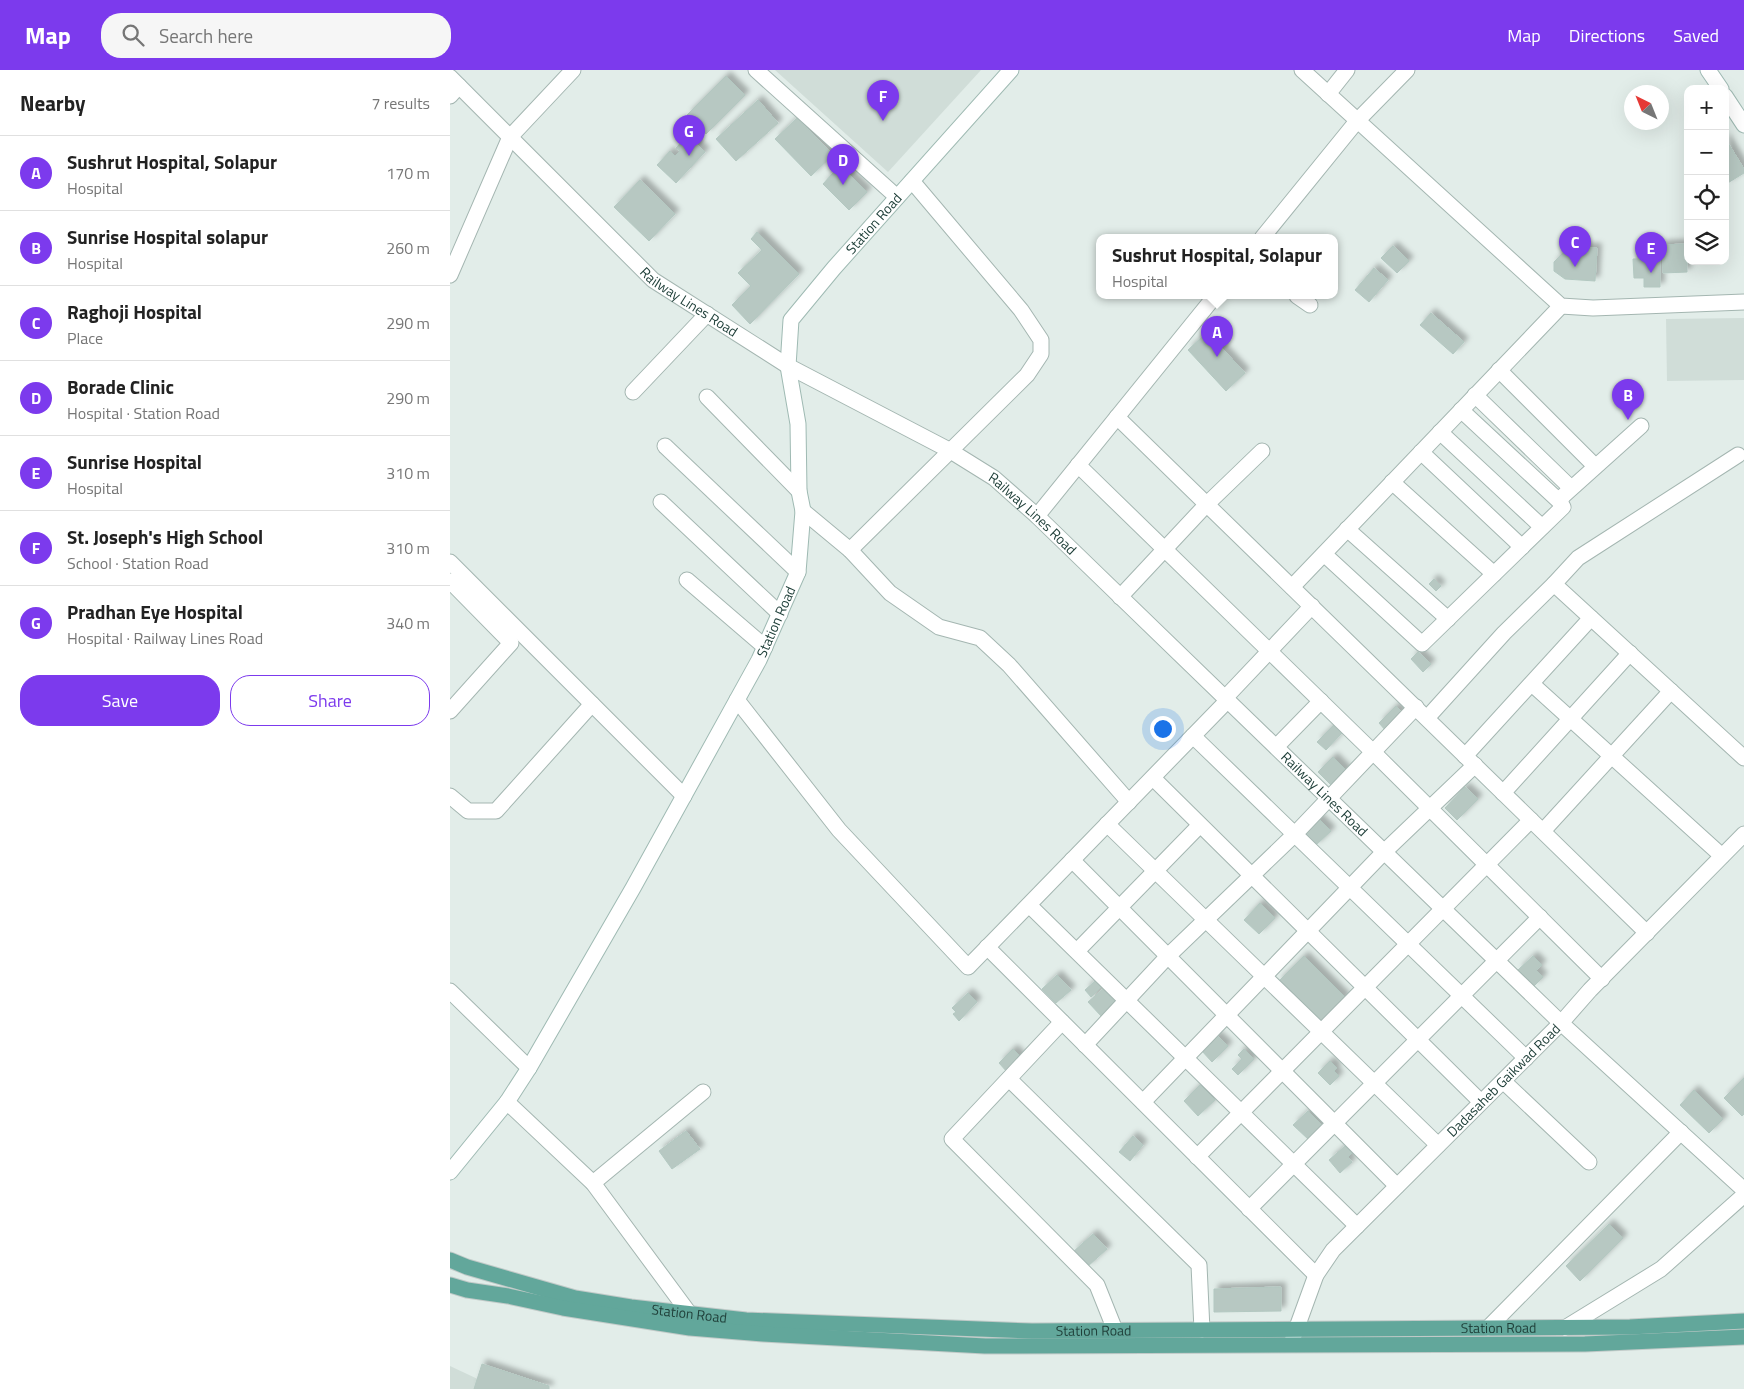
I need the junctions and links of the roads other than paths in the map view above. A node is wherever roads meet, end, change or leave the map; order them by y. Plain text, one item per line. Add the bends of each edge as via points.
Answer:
1 (573, 70) edge
2 (756, 70) edge
3 (1011, 70) edge
4 (1302, 70) edge
5 (1347, 70) edge
6 (1407, 70) edge
7 (1708, 70) edge
8 (1717, 85) edge
9 (453, 86) edge
10 (1328, 94) junction
11 (1729, 102) edge
12 (1357, 120) junction
13 (1744, 125) edge
14 (510, 137) junction
15 (912, 181) junction
16 (897, 197) junction
17 (1265, 234) edge
18 (450, 275) edge
19 (1213, 299) edge
20 (1302, 299) edge
21 (1744, 302) edge
22 (1310, 305) dead end
23 (1561, 306) junction
24 (707, 314) junction
25 (788, 366) junction
26 (1499, 370) junction
27 (633, 392) dead end
28 (1475, 395) junction
29 (707, 398) dead end
30 (1461, 410) junction
31 (1117, 417) junction
32 (1641, 426) dead end
33 (1440, 432) junction
34 (665, 446) dead end
35 (949, 450) junction
36 (1262, 451) dead end
37 (1421, 452) junction
38 (1738, 455) dead end
39 (1078, 465) junction
40 (1595, 466) junction
41 (1392, 482) junction
42 (1571, 488) junction
43 (798, 491) junction
44 (661, 502) dead end
45 (1560, 502) junction
46 (1207, 504) junction
47 (803, 511) junction
48 (1037, 516) junction
49 (1542, 527) junction
50 (1347, 529) junction
51 (1522, 547) junction
52 (850, 550) junction
53 (1165, 550) junction
54 (1324, 554) junction
55 (450, 562) edge
56 (798, 572) junction
57 (1494, 574) junction
58 (450, 580) edge
59 (687, 580) dead end
60 (1554, 584) junction
61 (1292, 587) junction
62 (1120, 597) junction
63 (1312, 606) junction
64 (780, 614) junction
65 (1591, 618) junction
66 (1448, 619) junction
67 (765, 647) junction
68 (1269, 651) junction
69 (1630, 653) junction
70 (1532, 684) junction
71 (1671, 691) junction
72 (1226, 699) junction
73 (737, 700) junction
74 (1321, 701) junction
75 (592, 704) junction
76 (1416, 707) junction
77 (450, 711) edge
78 (1427, 718) junction
79 (1570, 718) junction
80 (1193, 736) junction
81 (1276, 747) junction
82 (1373, 752) junction
83 (1612, 756) junction
84 (1744, 758) edge
85 (1470, 760) junction
86 (1152, 778) junction
87 (1503, 793) junction
88 (450, 796) edge
89 (684, 796) junction
90 (1329, 799) junction
91 (1129, 802) junction
92 (1430, 808) junction
93 (1531, 820) junction
94 (1107, 824) junction
95 (1200, 825) junction
96 (1543, 831) junction
97 (1295, 834) junction
98 (1744, 834) edge
99 (1384, 852) junction
100 (1722, 856) junction
101 (1072, 860) junction
102 (1488, 866) junction
103 (1155, 871) junction
104 (1251, 875) junction
105 (1350, 888) junction
106 (1029, 905) junction
107 (1120, 907) junction
108 (1443, 909) junction
109 (1540, 918) junction
110 (1206, 920) junction
111 (1308, 931) junction
112 (1647, 933) junction
113 (1408, 945) junction
114 (987, 947) junction
115 (1077, 952) junction
116 (1168, 956) junction
117 (1496, 961) junction
118 (1264, 977) junction
119 (1602, 979) junction
120 (1365, 987) junction
121 (450, 991) edge
122 (1462, 996) junction
123 (1127, 1000) junction
124 (1227, 1015) junction
125 (1062, 1022) junction
126 (1561, 1023) junction
127 (1321, 1032) junction
128 (1418, 1040) junction
129 (1085, 1045) junction
130 (1186, 1058) junction
131 (1526, 1058) junction
132 (529, 1068) junction
133 (1282, 1071) junction
134 (1009, 1079) junction
135 (1503, 1080) junction
136 (1374, 1084) junction
137 (703, 1092) dead end
138 (507, 1102) junction
139 (1143, 1102) junction
140 (1482, 1102) junction
141 (1241, 1112) junction
142 (1334, 1123) junction
143 (1681, 1132) junction
144 (1438, 1145) junction
145 (1197, 1156) junction
146 (1589, 1162) dead end
147 (1294, 1164) junction
148 (450, 1172) edge
149 (593, 1183) junction
150 (1397, 1186) junction
151 (1742, 1199) edge
152 (1250, 1209) junction
153 (1357, 1226) junction
154 (450, 1260) edge
155 (1316, 1275) junction
156 (450, 1284) edge
157 (689, 1313) junction
158 (1744, 1321) edge
159 (1488, 1328) junction
160 (1565, 1328) junction
161 (1296, 1329) junction
162 (1115, 1330) junction
163 (1202, 1330) junction
164 (1744, 1337) edge
165 (1291, 1345) junction

1 - 14 street
2 - 16 street
3 - 15 street, Station Road
4 - 10 street
5 - 10 street
6 - 12 street
7 - 8 street
9 - 14 street, Railway Lines Road
10 - 12 street
11 - 13 street
12 - 17 street
12 - 23 street
14 - 18 street
14 - 24 street, Railway Lines Road via 653,280
15 - 16 street, Station Road
15 - 35 street via 1021,310 1041,340 1040,354 1027,375
16 - 25 street, Station Road via 791,320
19 - 31 street
20 - 22 street
21 - 23 street via 1593,308
23 - 26 street
24 - 25 street, Railway Lines Road
24 - 27 street
25 - 35 street, Railway Lines Road
25 - 43 street, Station Road via 798,424
26 - 28 street
26 - 40 street
28 - 30 street
28 - 42 street
29 - 43 street
30 - 33 street
30 - 45 street
31 - 39 street
31 - 46 street
32 - 40 street
33 - 37 street
33 - 49 street
34 - 56 street
35 - 48 street, Railway Lines Road via 994,478
35 - 52 street
36 - 46 street
37 - 41 street
37 - 51 street
38 - 60 street via 1578,558
39 - 48 street
39 - 53 street
40 - 42 street
41 - 50 street
41 - 57 street
42 - 45 street
43 - 47 street, Station Road
44 - 64 street
45 - 49 street via 1564,506
46 - 53 street
46 - 61 street
47 - 52 street
47 - 56 street, Station Road
48 - 62 street, Railway Lines Road
49 - 51 street
50 - 54 street
50 - 66 street
51 - 57 street
52 - 91 street via 890,593 940,627 980,638 1009,665
53 - 62 street
53 - 68 street
54 - 61 street
54 - 66 street via 1422,644
55 - 75 street
56 - 64 street, Station Road
57 - 66 street
58 - 77 street via 511,643
59 - 67 street
60 - 65 street
60 - 78 street via 1504,633
61 - 63 street
62 - 72 street, Railway Lines Road
63 - 68 street
63 - 76 street
64 - 67 street, Station Road
65 - 69 street
65 - 70 street
67 - 73 street, Station Road
68 - 72 street
68 - 74 street
69 - 71 street
69 - 79 street
70 - 79 street
70 - 85 street
71 - 83 street
71 - 84 street
72 - 80 street
72 - 81 street, Railway Lines Road
73 - 89 street, Station Road
73 - 114 street via 839,830 968,967
74 - 81 street
74 - 82 street
75 - 88 street via 496,812 468,811
75 - 89 street
76 - 78 street
76 - 82 street
78 - 85 street
79 - 83 street
79 - 87 street
80 - 86 street
80 - 97 street
81 - 90 street, Railway Lines Road
82 - 90 street
82 - 92 street
83 - 96 street
83 - 100 street
85 - 87 street
85 - 92 street
86 - 91 street
86 - 95 street
87 - 93 street
89 - 132 street, Station Road
90 - 97 street
90 - 99 street, Railway Lines Road
91 - 94 street
92 - 99 street
92 - 102 street
93 - 96 street
93 - 102 street
94 - 101 street
94 - 103 street
95 - 103 street
95 - 104 street
96 - 112 street
97 - 104 street
97 - 105 street
98 - 100 street, Dadasaheb Gaikwad Road
99 - 105 street
99 - 108 street, Railway Lines Road
100 - 112 street, Dadasaheb Gaikwad Road
101 - 106 street
101 - 107 street
102 - 108 street
102 - 109 street
103 - 107 street
103 - 110 street
104 - 110 street
104 - 111 street
105 - 111 street
105 - 113 street
106 - 114 street
106 - 115 street
107 - 115 street
107 - 116 street
108 - 113 street
108 - 117 street, Railway Lines Road
109 - 117 street
109 - 119 street
110 - 116 street
110 - 118 street
111 - 118 street
111 - 120 street
112 - 119 street, Dadasaheb Gaikwad Road
113 - 120 street
113 - 122 street
114 - 125 street
115 - 123 street
116 - 123 street
116 - 124 street
117 - 122 street
117 - 126 street, Railway Lines Road
118 - 124 street
118 - 127 street
119 - 126 street, Dadasaheb Gaikwad Road
120 - 127 street
120 - 128 street
121 - 132 street
122 - 128 street
122 - 131 street
123 - 129 street
123 - 130 street
124 - 130 street
124 - 133 street
125 - 129 street
125 - 134 street
126 - 131 street, Dadasaheb Gaikwad Road
126 - 143 street, Railway Lines Road
127 - 133 street
127 - 136 street
128 - 136 street
128 - 140 street
129 - 139 street
130 - 139 street
130 - 141 street
131 - 135 street, Dadasaheb Gaikwad Road
132 - 138 street, Station Road
133 - 141 street
133 - 142 street
134 - 162 street via 952,1139 1097,1285
134 - 163 street via 1200,1265
135 - 140 street, Dadasaheb Gaikwad Road
135 - 146 street
136 - 142 street
136 - 144 street
137 - 149 street
138 - 148 street, Station Road
138 - 149 street
139 - 145 street
140 - 144 street, Dadasaheb Gaikwad Road
141 - 145 street
141 - 147 street
142 - 147 street
142 - 150 street
143 - 151 street, Railway Lines Road
143 - 159 street
144 - 150 street, Dadasaheb Gaikwad Road
145 - 152 street
147 - 152 street
147 - 153 street
149 - 157 street
150 - 153 street, Dadasaheb Gaikwad Road
151 - 160 street via 1661,1269
152 - 155 street
153 - 155 street, Dadasaheb Gaikwad Road via 1333,1250
154 - 157 main road, Station Road via 467,1268 575,1298
155 - 161 street, Dadasaheb Gaikwad Road
156 - 165 main road, Station Road via 467,1290 622,1318 763,1334 985,1346
157 - 162 main road, Station Road via 746,1320 1032,1331
158 - 160 main road, Station Road
159 - 160 main road, Station Road
159 - 161 main road, Station Road
161 - 163 main road, Station Road
161 - 165 street, Dadasaheb Gaikwad Road
162 - 163 main road, Station Road
164 - 165 main road, Station Road via 1585,1344

